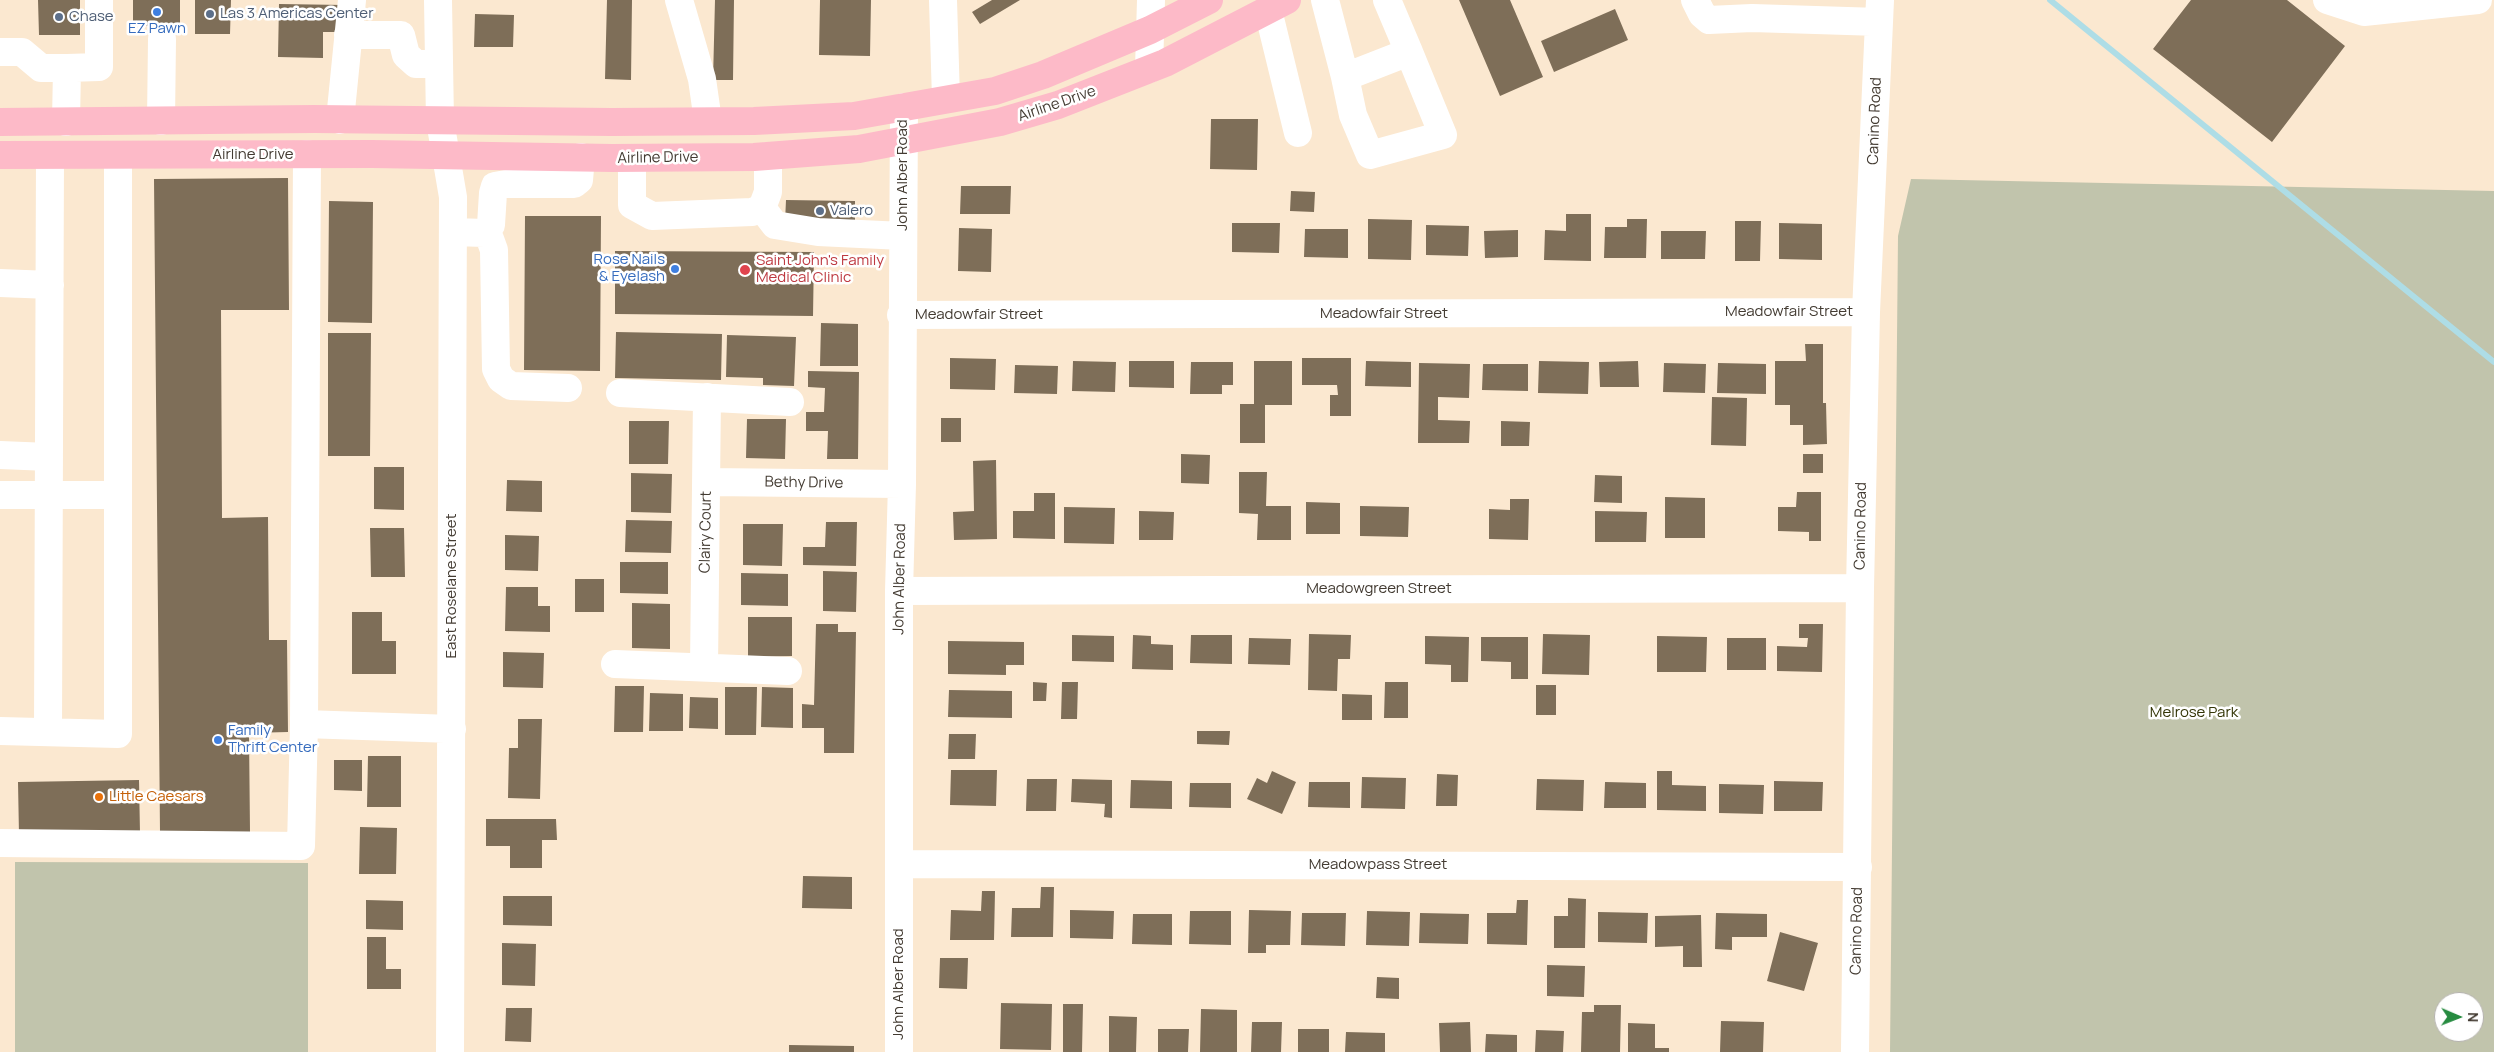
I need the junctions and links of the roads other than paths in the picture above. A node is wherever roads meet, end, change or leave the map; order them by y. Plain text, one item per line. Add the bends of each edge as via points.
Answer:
1 (99, 0) edge
2 (352, 0) edge
3 (438, 0) edge
4 (679, 0) edge
5 (943, 0) edge
6 (1150, 0) edge
7 (1209, 0) edge
8 (1325, 0) edge
9 (1387, 0) edge
10 (1695, 0) edge
11 (2327, 0) edge
12 (2478, 0) edge
13 (1277, 5) edge
14 (1879, 11) edge
15 (1150, 30) junction
16 (348, 35) junction
17 (162, 40) dead end
18 (0, 52) edge
19 (1409, 52) junction
20 (439, 64) junction
21 (67, 68) junction
22 (1149, 69) junction
23 (1345, 77) junction
24 (946, 99) junction
25 (904, 107) junction
26 (340, 120) junction
27 (161, 121) junction
28 (440, 121) junction
29 (0, 122) edge
30 (66, 122) junction
31 (708, 122) junction
32 (1298, 133) dead end
33 (905, 142) junction
34 (307, 154) junction
35 (444, 154) junction
36 (0, 155) edge
37 (50, 155) junction
38 (118, 155) junction
39 (768, 156) junction
40 (581, 158) junction
41 (632, 158) junction
42 (762, 208) junction
43 (453, 232) junction
44 (485, 233) junction
45 (903, 236) junction
46 (0, 283) edge
47 (50, 285) junction
48 (1866, 312) junction
49 (901, 315) junction
50 (568, 388) dead end
51 (620, 393) dead end
52 (707, 398) junction
53 (790, 402) dead end
54 (0, 456) edge
55 (49, 457) junction
56 (707, 482) junction
57 (902, 484) junction
58 (49, 494) junction
59 (0, 495) edge
60 (118, 495) junction
61 (1860, 588) junction
62 (899, 590) junction
63 (615, 664) dead end
64 (704, 667) junction
65 (788, 671) dead end
66 (304, 724) junction
67 (452, 729) junction
68 (0, 731) edge
69 (48, 732) junction
70 (0, 844) edge
71 (899, 864) junction
72 (1858, 867) junction
73 (450, 1052) edge
74 (899, 1052) edge
75 (1855, 1052) edge

1 - 21 street via 99,67
2 - 16 street
3 - 20 street, East Roselane Street
4 - 31 street via 702,79
5 - 24 street
6 - 15 street
7 - 15 main road
8 - 23 street
9 - 19 street
10 - 14 street via 1709,20
11 - 12 street via 2364,12
13 - 22 main road, Airline Drive
13 - 32 street
14 - 48 street, Canino Road
15 - 22 street
15 - 24 main road via 1043,75 995,91
16 - 20 street via 401,35 406,55 416,64
16 - 26 street
17 - 27 street
18 - 21 street via 22,52 41,68
19 - 23 street
19 - 23 street via 1443,135 1370,155 1353,115
20 - 28 street, East Roselane Street
21 - 30 street
22 - 33 main road, Airline Drive via 1042,110
24 - 25 main road
25 - 31 main road via 854,116
25 - 33 street, John Alber Road
26 - 27 main road
26 - 28 main road
27 - 30 main road
28 - 31 main road
28 - 35 street, East Roselane Street
29 - 30 main road
33 - 39 main road, Airline Drive via 860,150
33 - 45 street, John Alber Road
34 - 35 main road, Airline Drive
34 - 38 main road, Airline Drive
34 - 66 street
35 - 40 main road, Airline Drive
35 - 43 street, East Roselane Street via 453,197
36 - 37 main road, Airline Drive
37 - 38 main road, Airline Drive
37 - 47 street
38 - 60 street
39 - 41 main road, Airline Drive
39 - 42 street via 768,192
40 - 41 main road, Airline Drive
40 - 44 street via 579,180 574,184 495,186 492,225
41 - 42 street via 632,206 652,216 752,212
42 - 45 street via 775,225 818,232
43 - 44 street
43 - 67 street, East Roselane Street
44 - 50 street via 494,250 496,369 511,386
45 - 49 street, John Alber Road
46 - 47 street
47 - 55 street
48 - 49 street, Meadowfair Street
48 - 61 street, Canino Road
49 - 57 street, John Alber Road
51 - 52 street
52 - 53 street
52 - 56 street, Clairy Court
54 - 55 street
55 - 58 street
56 - 57 street, Bethy Drive
56 - 64 street, Clairy Court
57 - 62 street, John Alber Road
58 - 59 street
58 - 60 street
58 - 69 street
60 - 69 street via 118,734
61 - 62 street, Meadowgreen Street
61 - 72 street, Canino Road
62 - 71 street, John Alber Road
63 - 64 street
64 - 65 street
66 - 67 street
66 - 70 street via 301,846
67 - 73 street, East Roselane Street
68 - 69 street
71 - 72 street, Meadowpass Street
71 - 74 street, John Alber Road
72 - 75 street, Canino Road

